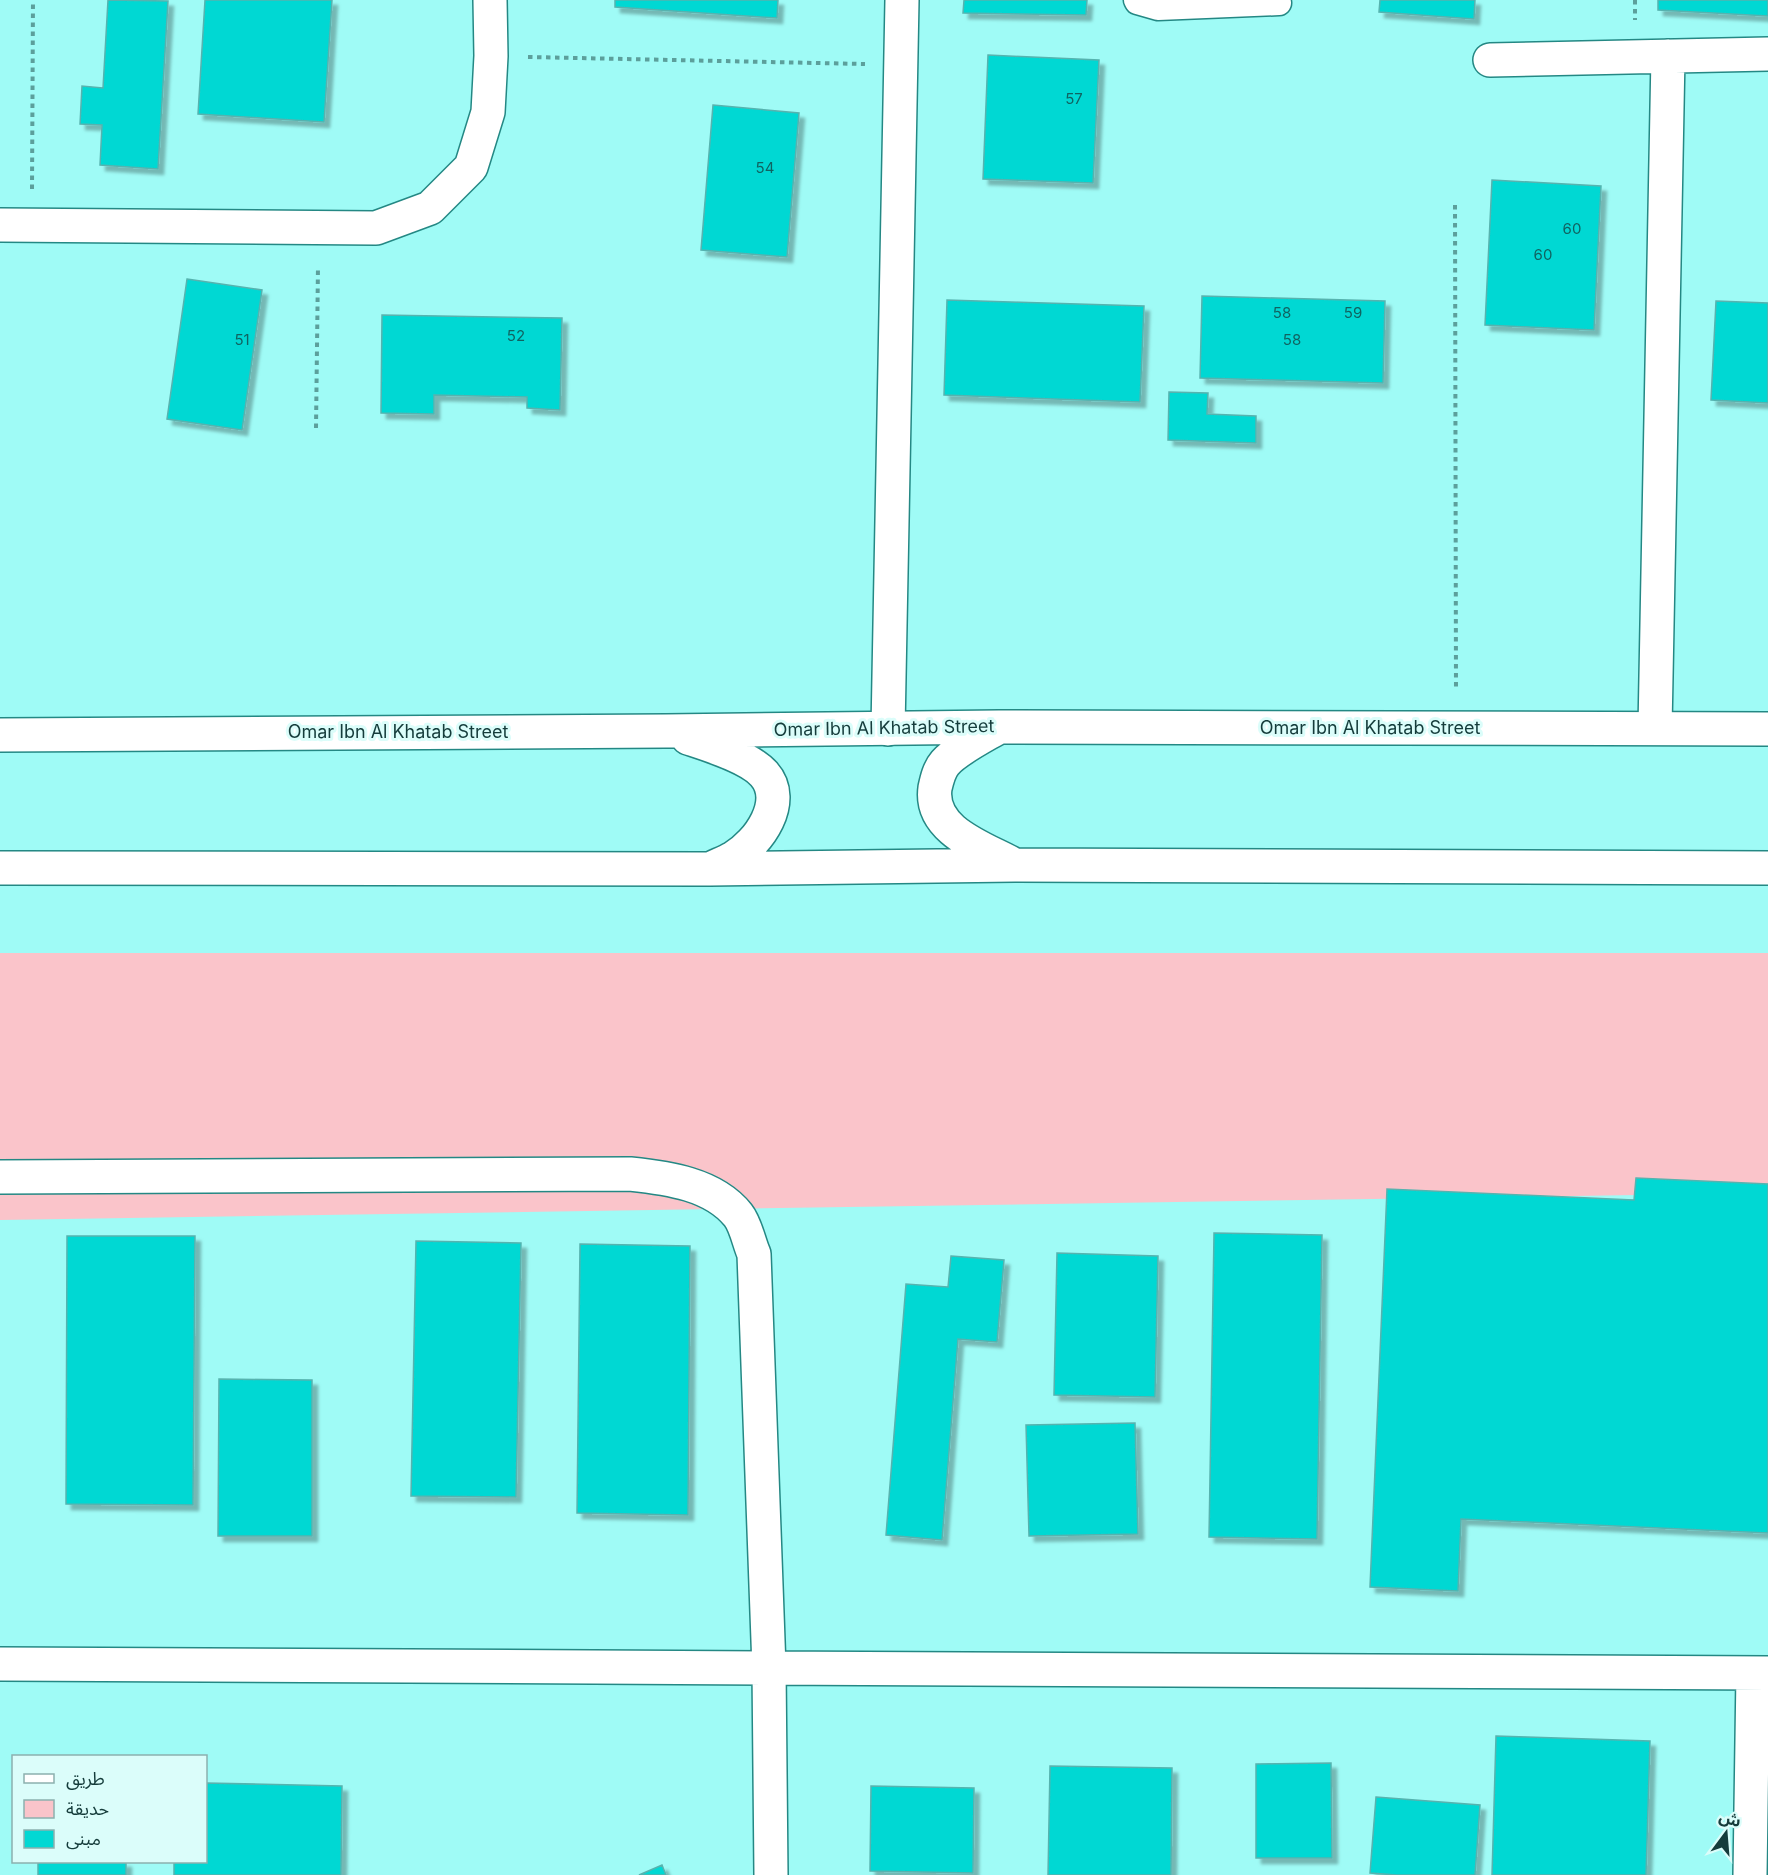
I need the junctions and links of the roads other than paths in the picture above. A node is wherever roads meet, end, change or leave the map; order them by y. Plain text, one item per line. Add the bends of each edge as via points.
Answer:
1 (490, 0) edge
2 (902, 0) edge
3 (1136, 0) edge
4 (1279, 3) dead end
5 (1768, 54) edge
6 (1668, 56) junction
7 (1490, 60) dead end
8 (16, 225) edge
9 (999, 727) junction
10 (888, 729) junction
11 (1655, 729) junction
12 (1768, 729) edge
13 (666, 731) junction
14 (0, 735) edge
15 (1016, 865) junction
16 (0, 868) edge
17 (1768, 868) edge
18 (710, 869) junction
19 (0, 1177) edge
20 (0, 1664) edge
21 (769, 1668) junction
22 (1760, 1673) edge
23 (771, 1875) edge
24 (1750, 1875) edge

1 - 8 street via 488,112 471,167 430,208 376,228
2 - 10 street
3 - 4 lane via 1158,8
5 - 6 street
6 - 7 street
6 - 11 street
9 - 10 street, Omar Ibn Al Khatab Street
9 - 11 street, Omar Ibn Al Khatab Street
9 - 15 street via 945,763 938,774 934,798 940,818 948,826
10 - 13 street, Omar Ibn Al Khatab Street
11 - 12 street, Omar Ibn Al Khatab Street
13 - 14 street, Omar Ibn Al Khatab Street
13 - 18 street via 722,750 762,772 771,783 773,808 753,842
15 - 17 street
15 - 18 street
16 - 18 street
19 - 21 street via 630,1174 663,1177 716,1197 738,1216 754,1254
20 - 21 street
21 - 22 street
21 - 23 street
22 - 24 street

